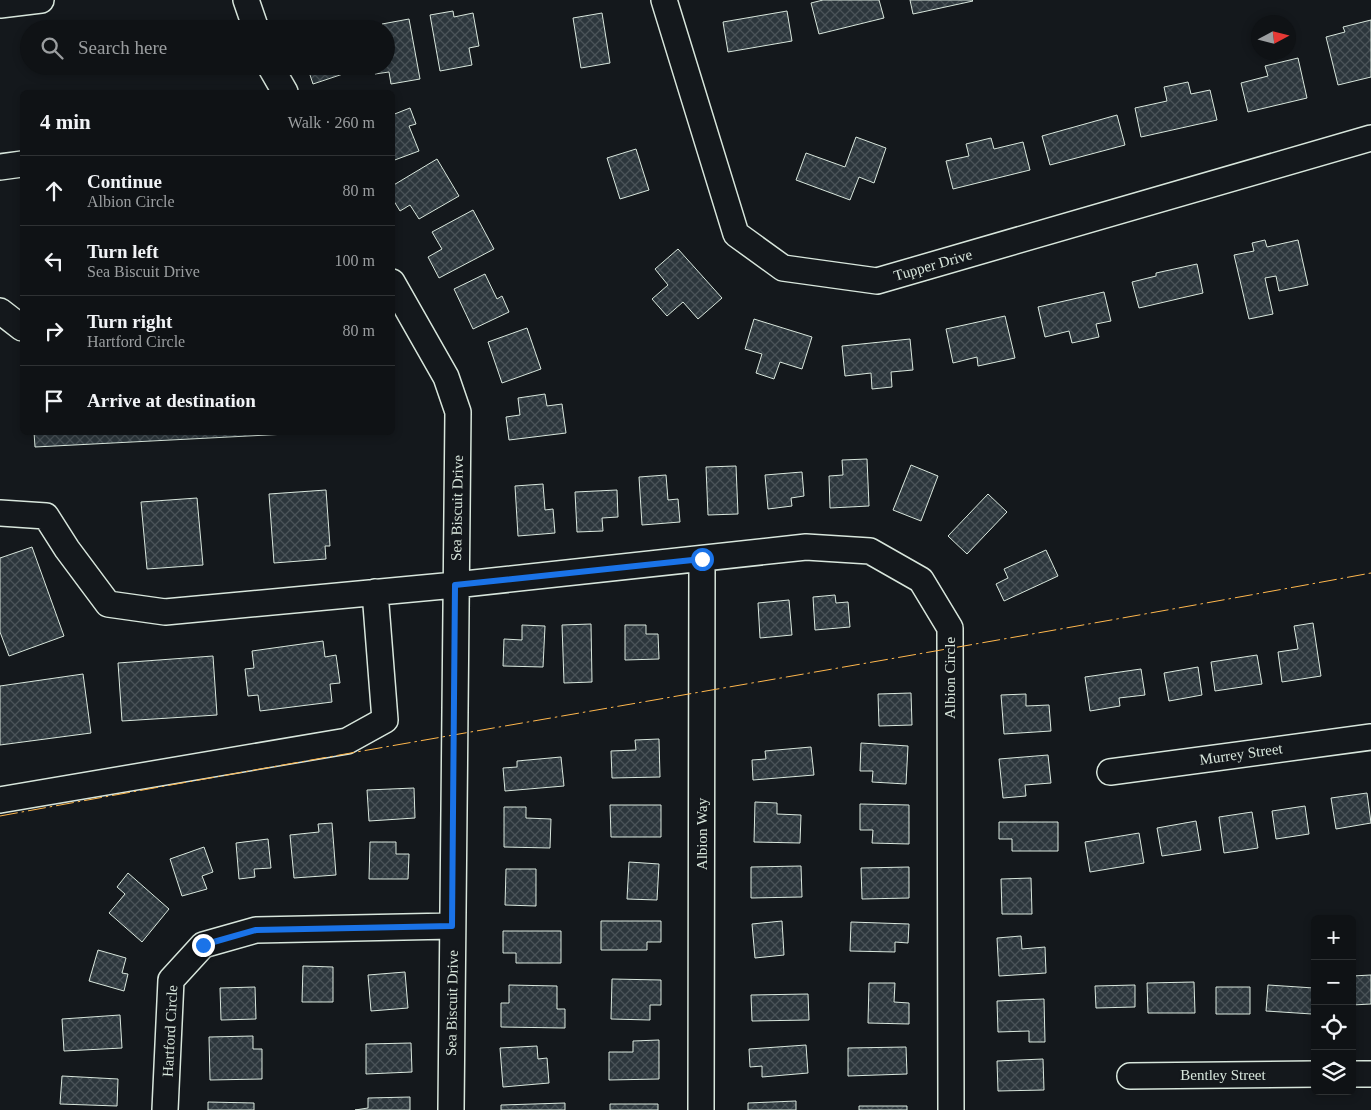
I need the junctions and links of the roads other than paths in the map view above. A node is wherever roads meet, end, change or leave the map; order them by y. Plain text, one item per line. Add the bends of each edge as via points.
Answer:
1 (41, 0) edge
2 (246, 0) edge
3 (664, 0) edge
4 (0, 5) edge
5 (253, 20) edge
6 (275, 75) edge
7 (284, 90) edge
8 (1371, 138) edge
9 (395, 287) edge
10 (0, 311) edge
11 (20, 326) edge
12 (0, 513) edge
13 (702, 559) junction
14 (455, 585) junction
15 (375, 592) junction
16 (1371, 737) edge
17 (1110, 772) dead end
18 (0, 800) edge
19 (452, 926) junction
20 (1311, 1074) edge
21 (1356, 1074) edge
22 (1371, 1074) edge
23 (1130, 1076) dead end
24 (165, 1110) edge
25 (451, 1110) edge
26 (701, 1110) edge
27 (952, 1110) edge

1 - 4 street
2 - 5 street
3 - 8 street, Tupper Drive via 736,234 783,268 877,281
6 - 7 street
9 - 14 street, Sea Biscuit Drive via 446,377 458,412
10 - 11 street
12 - 15 street, Albion Circle via 46,516 108,604 165,612
13 - 14 street, Albion Circle
13 - 26 street, Albion Way
13 - 27 street, Albion Circle via 806,547 870,551 921,580 950,628
14 - 15 street, Albion Circle
14 - 19 street, Sea Biscuit Drive
15 - 18 street via 385,720 347,741
16 - 17 street, Murrey Street
19 - 24 street, Hartford Circle via 256,930 203,945 171,980
19 - 25 street, Sea Biscuit Drive
20 - 23 street, Bentley Street
21 - 22 street

